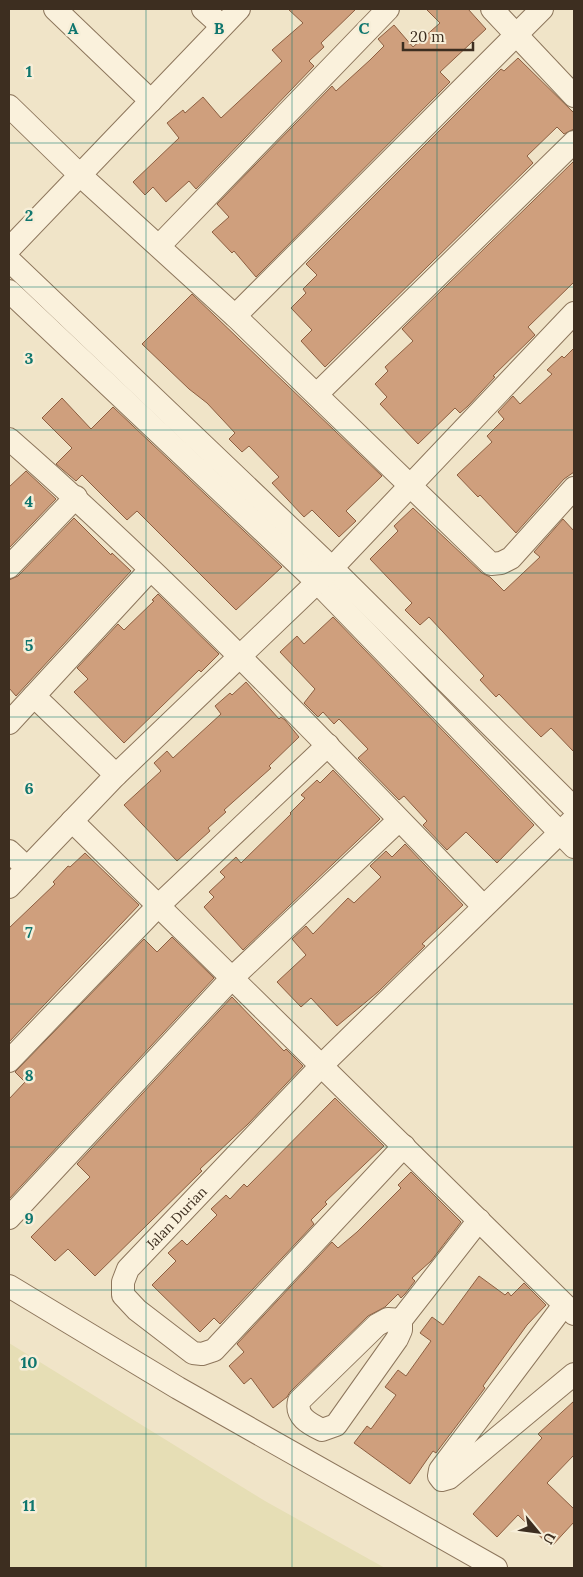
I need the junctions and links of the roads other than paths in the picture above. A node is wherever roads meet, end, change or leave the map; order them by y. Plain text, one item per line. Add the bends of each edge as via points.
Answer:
1 (55, 9) edge
2 (203, 9) edge
3 (239, 9) edge
4 (388, 9) edge
5 (492, 9) edge
6 (542, 9) edge
7 (222, 26) junction
8 (516, 35) junction
9 (574, 96) edge
10 (151, 101) junction
11 (9, 106) edge
12 (574, 142) edge
13 (80, 175) junction
14 (160, 246) junction
15 (9, 249) edge
16 (9, 260) edge
17 (9, 291) edge
18 (574, 313) edge
19 (235, 316) junction
20 (134, 393) junction
21 (317, 394) junction
22 (9, 439) edge
23 (410, 487) junction
24 (574, 488) edge
25 (76, 497) junction
26 (9, 567) edge
27 (150, 570) junction
28 (324, 575) junction
29 (240, 655) junction
30 (34, 696) junction
31 (9, 722) edge
32 (328, 745) junction
33 (116, 775) junction
34 (574, 808) edge
35 (399, 820) junction
36 (72, 821) junction
37 (570, 833) edge
38 (9, 851) edge
39 (27, 868) junction
40 (9, 887) edge
41 (158, 906) junction
42 (483, 906) junction
43 (231, 979) junction
44 (9, 1061) edge
45 (322, 1065) junction
46 (404, 1146) junction
47 (9, 1218) edge
48 (479, 1220) junction
49 (9, 1286) edge
50 (569, 1309) edge
51 (401, 1320) junction
52 (574, 1374) edge
53 (496, 1568) edge

1 - 10 street
2 - 7 street
3 - 7 street
4 - 14 street
5 - 8 street
6 - 8 street
7 - 10 street
8 - 9 street
8 - 19 street
10 - 13 street
11 - 13 street
12 - 21 street
13 - 14 street
13 - 15 street
14 - 19 street
16 - 20 street
17 - 20 street
18 - 23 street
19 - 21 street
20 - 28 street
21 - 23 street
22 - 25 street
23 - 24 street via 491,564 511,558
23 - 28 street
25 - 26 street
25 - 27 street
27 - 29 street
27 - 30 street
28 - 29 street
28 - 34 street
28 - 37 street
29 - 32 street
29 - 33 street
30 - 31 street
30 - 33 street
32 - 35 street
32 - 41 street
33 - 36 street
35 - 42 street
35 - 43 street
36 - 39 street
36 - 41 street
37 - 42 street
38 - 39 street
39 - 40 street
41 - 43 street
41 - 44 street
42 - 45 street
43 - 45 street
43 - 47 street
45 - 46 street
45 - 46 street, Jalan Durian via 128,1268 123,1295 137,1310 193,1353 214,1350
46 - 48 street
48 - 50 street
48 - 51 street
49 - 53 street via 178,1388
50 - 52 street via 440,1470 442,1480 450,1478
51 - 51 street via 397,1339 336,1425 322,1430 309,1424 300,1413 299,1401 377,1325 388,1319

